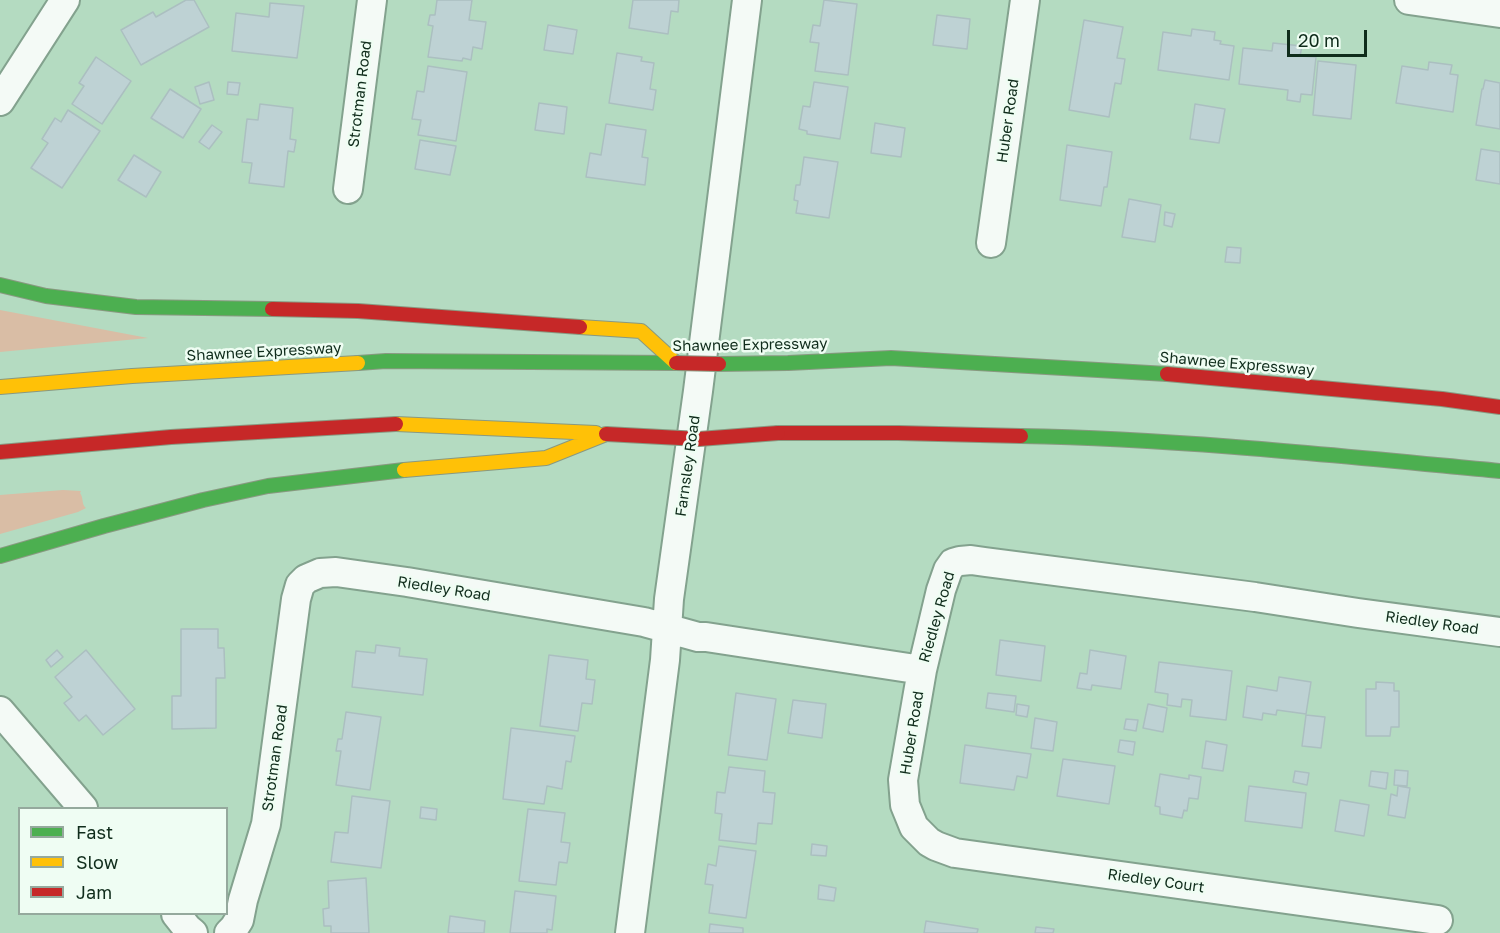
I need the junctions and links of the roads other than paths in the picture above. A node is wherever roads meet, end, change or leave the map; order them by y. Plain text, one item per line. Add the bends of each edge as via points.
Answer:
1 (65, 0) edge
2 (372, 0) edge
3 (747, 0) edge
4 (1025, 0) edge
5 (1409, 0) edge
6 (1500, 13) edge
7 (0, 101) edge
8 (348, 189) dead end
9 (992, 243) dead end
10 (0, 285) edge
11 (676, 363) junction
12 (0, 387) edge
13 (1500, 407) edge
14 (606, 434) junction
15 (0, 452) edge
16 (1500, 471) edge
17 (0, 556) edge
18 (306, 579) joint
19 (667, 629) junction
20 (1500, 632) edge
21 (922, 670) junction
22 (0, 711) edge
23 (904, 796) joint
24 (82, 807) edge
25 (177, 915) edge
26 (1438, 920) dead end
27 (193, 933) edge
28 (229, 933) edge
29 (630, 933) edge

1 - 7 street
2 - 8 street, Strotman Road
3 - 19 street, Farnsley Road
4 - 9 street, Huber Road
5 - 6 street
10 - 11 highway via 46,296 136,307 358,311 641,331
11 - 12 highway, Shawnee Expressway via 386,361
11 - 13 highway, Shawnee Expressway, bridge via 891,358 1188,375
14 - 15 highway via 399,424
14 - 16 highway, bridge via 699,439 778,433 1090,438
14 - 17 highway via 546,458 268,486
18 - 19 street, Riedley Road via 336,572
18 - 28 street, Strotman Road via 296,599 266,824 239,920
19 - 21 street, Riedley Road
19 - 29 street, Farnsley Road
20 - 21 street, Riedley Road via 960,561 952,563 941,590
21 - 23 street, Huber Road via 903,780
22 - 24 street
23 - 26 street, Riedley Court via 914,827 929,842 955,853
25 - 27 street

